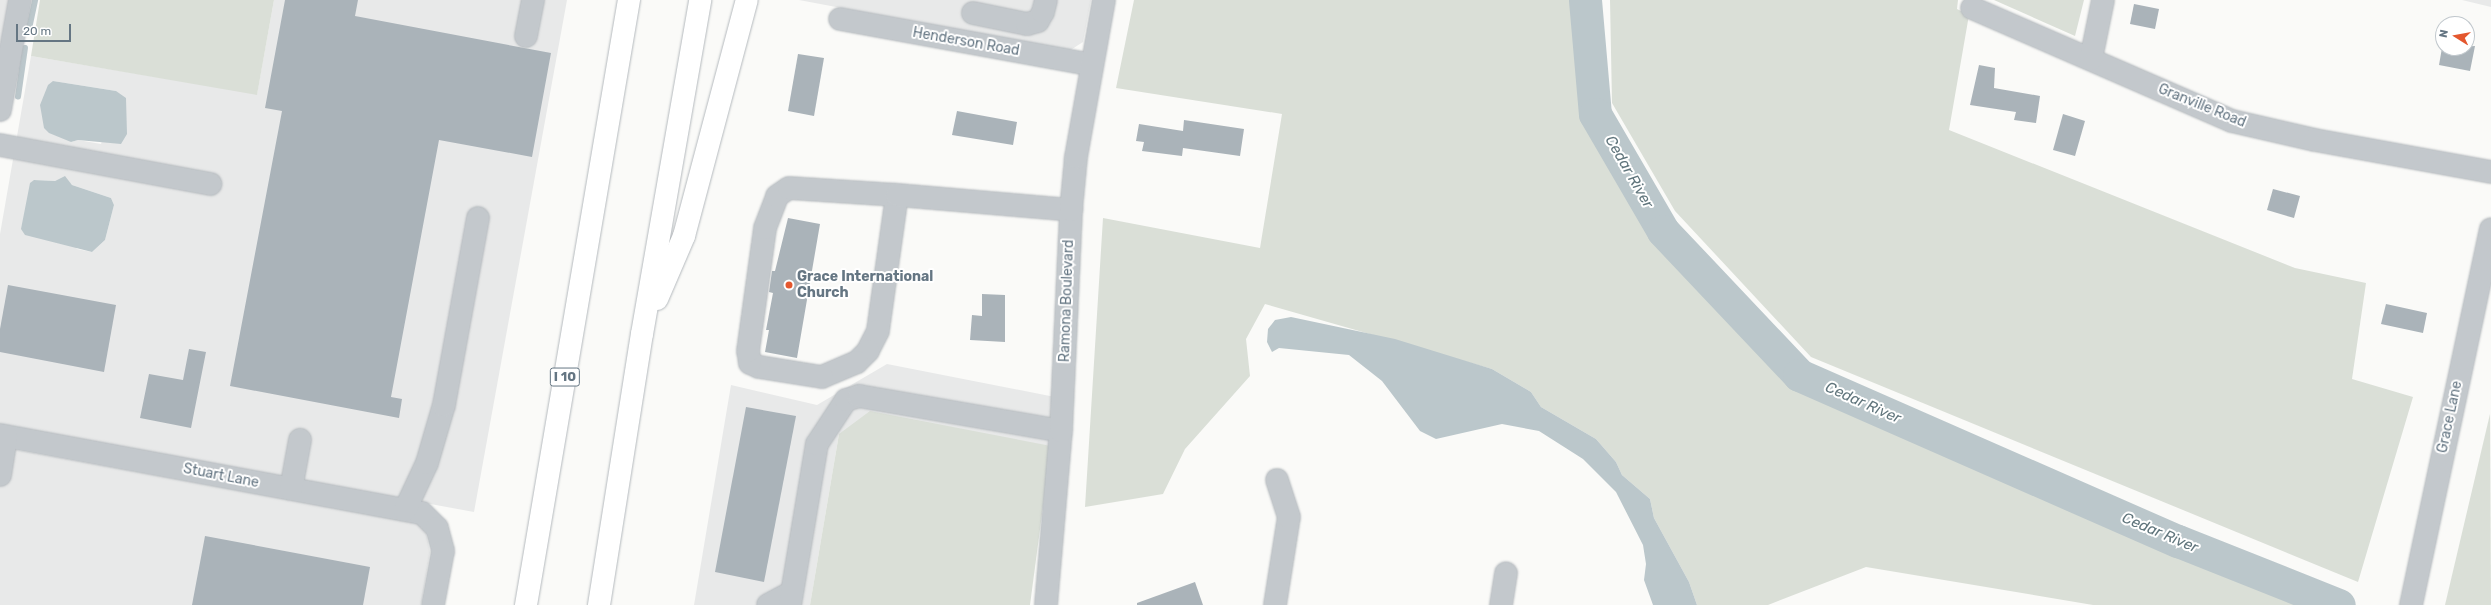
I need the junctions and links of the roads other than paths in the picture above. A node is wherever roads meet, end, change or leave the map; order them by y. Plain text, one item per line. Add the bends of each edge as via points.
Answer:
1 (20, 0) edge
2 (533, 0) edge
3 (614, 0) edge
4 (629, 0) edge
5 (700, 0) edge
6 (747, 0) edge
7 (1046, 0) edge
8 (1104, 0) edge
9 (2103, 0) edge
10 (1972, 8) dead end
11 (973, 13) dead end
12 (840, 19) dead end
13 (8, 24) edge
14 (526, 36) dead end
15 (2091, 59) junction
16 (1092, 65) junction
17 (3, 74) edge
18 (0, 110) edge
19 (0, 145) edge
20 (604, 149) junction
21 (2491, 172) edge
22 (210, 184) dead end
23 (897, 195) junction
24 (1070, 210) junction
25 (478, 218) dead end
26 (2491, 229) edge
27 (2486, 274) edge
28 (642, 334) junction
29 (1061, 431) junction
30 (3, 435) edge
31 (300, 440) dead end
32 (0, 475) edge
33 (1277, 480) dead end
34 (291, 489) junction
35 (405, 510) junction
36 (1506, 573) dead end
37 (791, 599) edge
38 (433, 605) edge
39 (526, 605) edge
40 (599, 605) edge
41 (768, 605) edge
42 (1046, 605) edge
43 (1274, 605) edge
44 (1501, 605) edge
45 (2410, 605) edge

1 - 13 street
2 - 14 street
3 - 20 highway
4 - 20 highway, I 10
5 - 28 highway
6 - 28 highway via 684,236
7 - 11 street via 1038,21 1027,24
8 - 16 street, Ramona Boulevard
9 - 15 street
10 - 15 street, Granville Road
12 - 16 street, Henderson Road
13 - 17 street
15 - 21 street, Granville Road via 2232,121 2315,140
16 - 24 street, Ramona Boulevard via 1076,157
17 - 18 street
19 - 22 street
20 - 39 highway, I 10
23 - 23 street via 878,331 868,351 857,362 822,377 759,367 750,363 748,350 764,228 777,196 789,188
23 - 24 street
24 - 29 street, Ramona Boulevard
25 - 35 street via 444,406 427,463
26 - 27 street, Grace Lane
27 - 45 street, Grace Lane
28 - 40 highway
29 - 37 street via 859,396 846,400 817,444
29 - 42 street, Ramona Boulevard
30 - 32 street
30 - 34 street, Stuart Lane
31 - 34 street
33 - 43 street via 1289,516
34 - 35 street, Stuart Lane
35 - 38 street, Stuart Lane via 422,513 437,528 443,551
36 - 44 street
37 - 41 street

